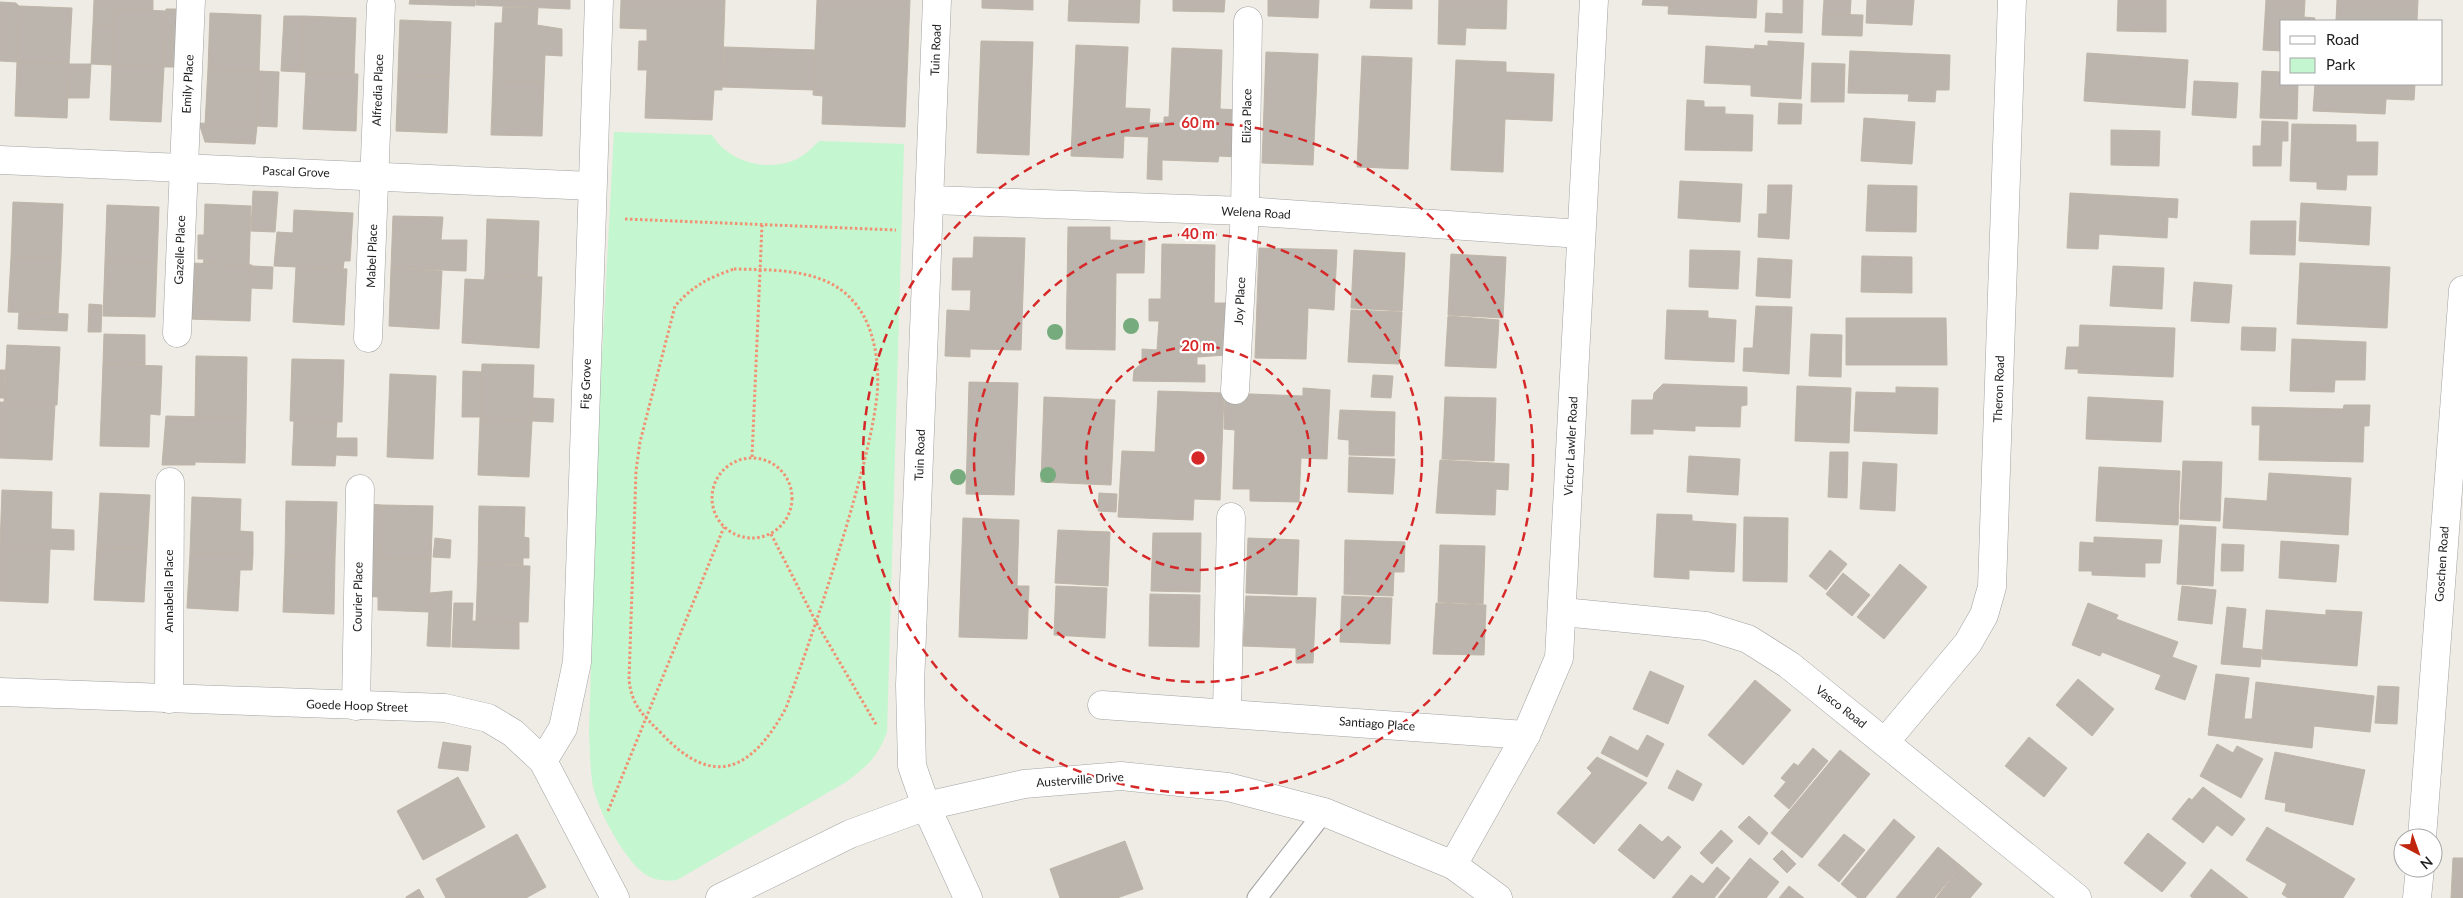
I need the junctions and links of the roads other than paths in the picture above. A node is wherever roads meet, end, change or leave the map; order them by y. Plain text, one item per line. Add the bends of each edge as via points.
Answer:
1 (192, 0) edge
2 (599, 0) edge
3 (937, 0) edge
4 (1594, 0) edge
5 (2012, 0) edge
6 (381, 5) dead end
7 (1248, 21) dead end
8 (0, 160) edge
9 (184, 167) junction
10 (376, 175) junction
11 (592, 186) junction
12 (930, 200) junction
13 (1245, 211) junction
14 (1581, 234) junction
15 (2463, 290) edge
16 (177, 333) dead end
17 (368, 338) dead end
18 (1235, 390) dead end
19 (170, 482) dead end
20 (360, 489) dead end
21 (1230, 518) dead end
22 (1563, 612) junction
23 (0, 692) edge
24 (169, 699) junction
25 (1102, 705) dead end
26 (356, 706) junction
27 (1228, 713) junction
28 (1526, 735) junction
29 (1886, 742) junction
30 (543, 761) junction
31 (926, 806) junction
32 (1324, 812) junction
33 (2423, 828) edge
34 (1453, 865) junction
35 (2419, 878) edge
36 (615, 898) edge
37 (720, 898) edge
38 (968, 898) edge
39 (1256, 898) edge
40 (1498, 898) edge
41 (2076, 898) edge
42 (2417, 898) edge

1 - 9 street, Emily Place
2 - 11 street, Fig Grove
3 - 12 street, Tuin Road
4 - 14 street, Victor Lawler Road
5 - 29 street, Theron Road via 1992,587 1984,615 1968,643
6 - 10 street, Alfredia Place
7 - 13 street, Eliza Place
8 - 9 street, Pascal Grove
9 - 10 street, Pascal Grove
9 - 16 street, Gazelle Place
10 - 11 street, Pascal Grove
10 - 17 street, Mabel Place
11 - 30 street, Fig Grove via 577,662 563,728
12 - 13 street, Welena Road
12 - 31 street, Tuin Road via 910,685 912,766
13 - 14 street, Welena Road
13 - 18 street, Joy Place
14 - 22 street, Victor Lawler Road
15 - 33 street, Goschen Road
19 - 24 street, Annabella Place
20 - 26 street, Courier Place
21 - 27 street
22 - 28 street, Victor Lawler Road via 1559,658
22 - 29 street, Vasco Road via 1706,626 1748,639 1789,665
23 - 24 street, Goede Hoop Street
24 - 26 street, Goede Hoop Street
25 - 27 street, Santiago Place
26 - 30 street, Goede Hoop Street via 445,708 488,718 513,733
27 - 28 street, Santiago Place
28 - 34 street, Victor Lawler Road
29 - 41 street, Vasco Road
30 - 36 street, Goede Hoop Street
31 - 32 street, Austerville Drive via 1024,784 1121,776 1228,787
31 - 37 street, Austerville Drive via 850,834
31 - 38 street, Tuin Road
32 - 34 street, Austerville Drive
32 - 39 lane
34 - 40 street, Austerville Drive
35 - 42 street

